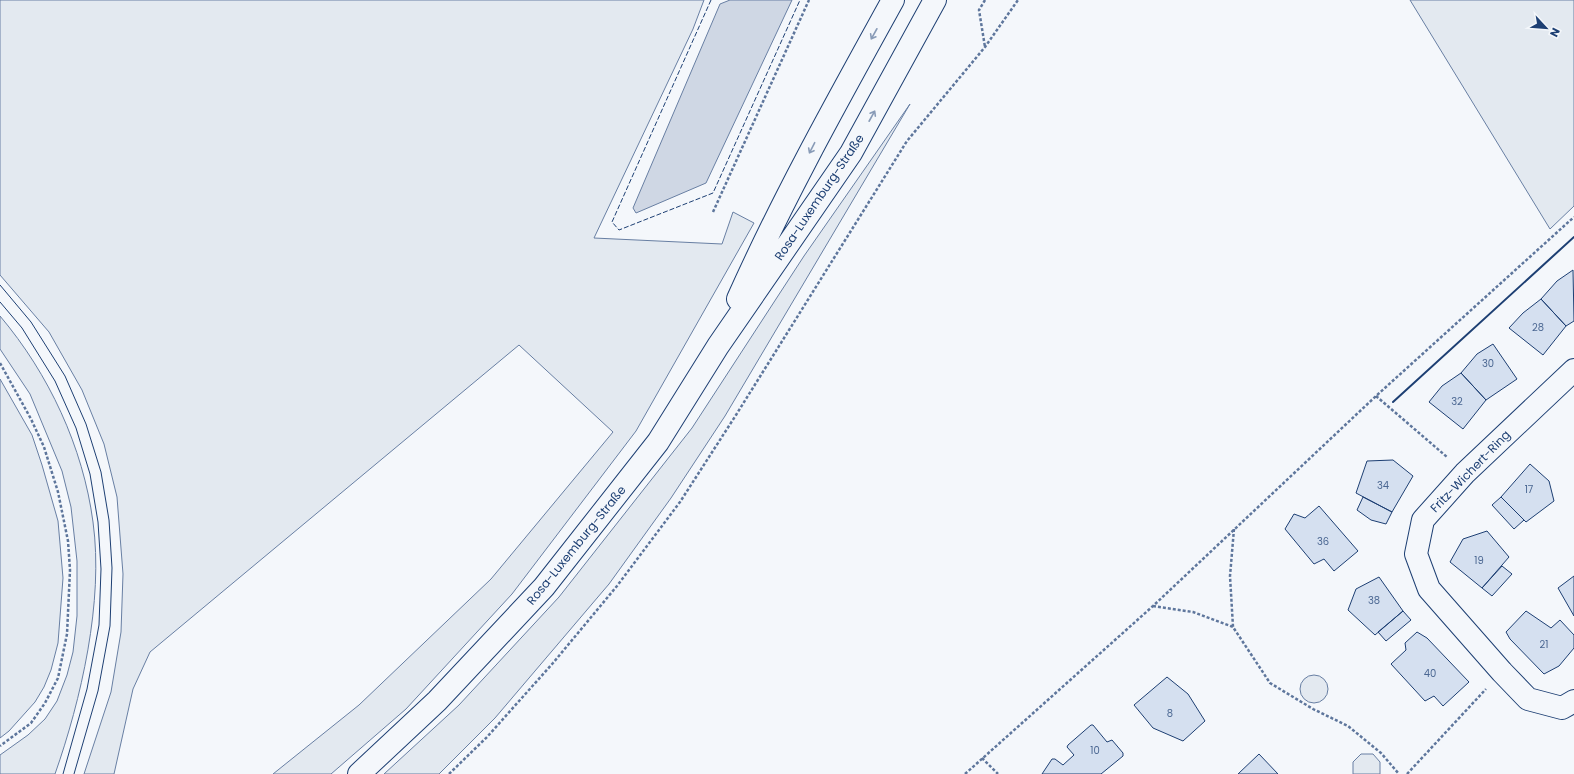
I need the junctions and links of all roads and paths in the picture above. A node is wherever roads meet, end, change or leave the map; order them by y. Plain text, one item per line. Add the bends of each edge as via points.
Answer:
1 (809, 0) edge
2 (893, 0) edge
3 (935, 0) edge
4 (985, 0) edge
5 (1018, 0) edge
6 (985, 47) junction
7 (713, 212) dead end
8 (1574, 217) edge
9 (718, 346) junction
10 (0, 363) edge
11 (1574, 370) edge
12 (1376, 396) junction
13 (1465, 473) junction
14 (1234, 529) junction
15 (1153, 606) junction
16 (1233, 627) junction
17 (1502, 672) junction
18 (1574, 701) edge
19 (0, 746) edge
20 (982, 758) junction
21 (359, 774) edge
22 (449, 774) edge
23 (965, 774) edge
24 (998, 774) edge
25 (1399, 774) edge
26 (1407, 774) edge

1 - 7 path
2 -> 9 main road, Rosa-Luxemburg-Straße via 773,223
9 -> 3 main road, Rosa-Luxemburg-Straße via 851,153
4 - 6 path via 979,10
5 - 6 path
6 - 22 path via 907,141 680,502 617,586 553,663 487,737
8 - 12 path
9 - 21 main road, Rosa-Luxemburg-Straße via 658,442 544,587 437,701
10 - 19 path via 44,447 58,492 68,541 70,570 67,634 58,678 31,723
11 - 13 main road, Fritz-Wichert-Ring
12 - 13 path
12 - 14 path
13 - 17 main road, Fritz-Wichert-Ring via 1423,520 1416,554 1429,590
14 - 15 path
14 - 16 path via 1230,576
15 - 16 path via 1193,612
15 - 20 path
16 - 25 path via 1270,683 1313,709 1348,726 1381,753
17 - 18 main road, Fritz-Wichert-Ring via 1528,699 1562,708
17 - 26 path
20 - 23 path
20 - 24 path

